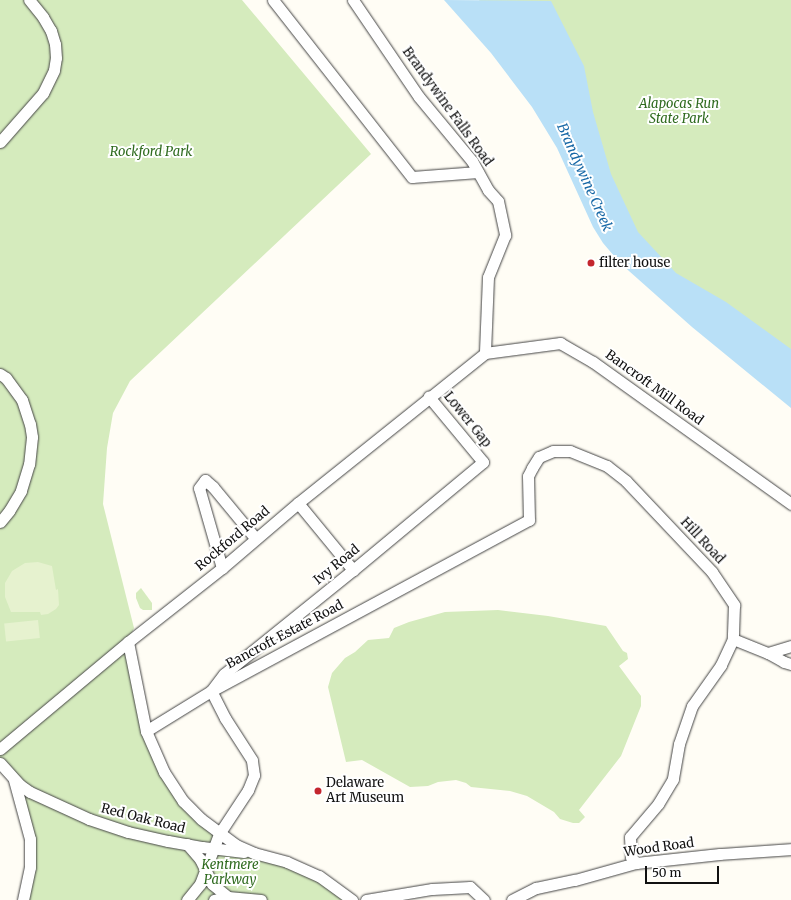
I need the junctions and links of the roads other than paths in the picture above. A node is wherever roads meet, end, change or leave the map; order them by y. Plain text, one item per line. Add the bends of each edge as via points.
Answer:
1 (29, 0) edge
2 (273, 0) edge
3 (353, 0) edge
4 (0, 142) edge
5 (478, 172) junction
6 (485, 352) junction
7 (0, 374) edge
8 (429, 397) junction
9 (482, 462) joint
10 (298, 503) junction
11 (791, 504) edge
12 (0, 522) edge
13 (256, 539) junction
14 (222, 568) junction
15 (441, 569) joint
16 (353, 570) junction
17 (733, 639) junction
18 (128, 642) junction
19 (791, 646) edge
20 (768, 653) junction
21 (791, 664) edge
22 (211, 691) junction
23 (146, 731) junction
24 (0, 749) edge
25 (0, 763) edge
26 (13, 778) junction
27 (219, 834) junction
28 (187, 844) junction
29 (213, 849) junction
30 (791, 849) edge
31 (254, 853) junction
32 (636, 863) junction
33 (205, 873) junction
34 (228, 897) junction
35 (23, 900) edge
36 (187, 900) edge
37 (214, 900) edge
38 (261, 900) edge
39 (352, 900) edge
40 (366, 900) edge
41 (484, 900) edge
42 (512, 900) edge

1 - 4 street via 51,30 56,44 54,70 43,93
2 - 5 street via 412,177
3 - 5 street, Brandywine Falls Road via 420,97
5 - 6 street, Brandywine Falls Road via 498,201 505,235 488,277
6 - 8 street, Rockford Road
6 - 11 street, Bancroft Mill Road via 560,344 593,362
7 - 12 street via 22,400 32,437 29,464 21,491
8 - 9 street, Lower Gap
8 - 10 street, Rockford Road
9 - 16 street, Ivy Road
10 - 13 street, Rockford Road
10 - 16 street
13 - 14 street, Rockford Road
13 - 14 street via 205,480 199,488
14 - 18 street, Rockford Road
15 - 17 street, Hill Road via 529,520 528,476 532,468 539,457 553,450 570,451 607,466 626,481 712,572 734,605
15 - 22 street, Bancroft Estate Road
16 - 22 street, Ivy Road via 224,674
17 - 20 street
17 - 32 street, Hill Road via 722,665 692,706 679,744 673,779 658,804 630,837 631,857
18 - 23 street
18 - 24 street, Rockford Road
19 - 20 street
20 - 21 street
22 - 23 street, Bancroft Estate Road
22 - 27 street via 252,760 254,775 248,790
23 - 27 street via 173,788
25 - 26 street, Red Oak Road
26 - 28 street, Red Oak Road via 44,800 89,819 128,832
26 - 35 street, Red Oak Road via 30,839 30,867
27 - 29 street
27 - 31 street via 236,846
28 - 29 street, Red Oak Road
28 - 33 street via 196,853
29 - 31 street, Red Oak Road
29 - 33 street
30 - 32 street, Wood Road
31 - 39 street via 287,862 319,876
32 - 42 street, Wood Road via 536,888
33 - 34 street via 212,884
33 - 36 street
34 - 37 street
34 - 38 street
40 - 41 street via 432,888 470,887

